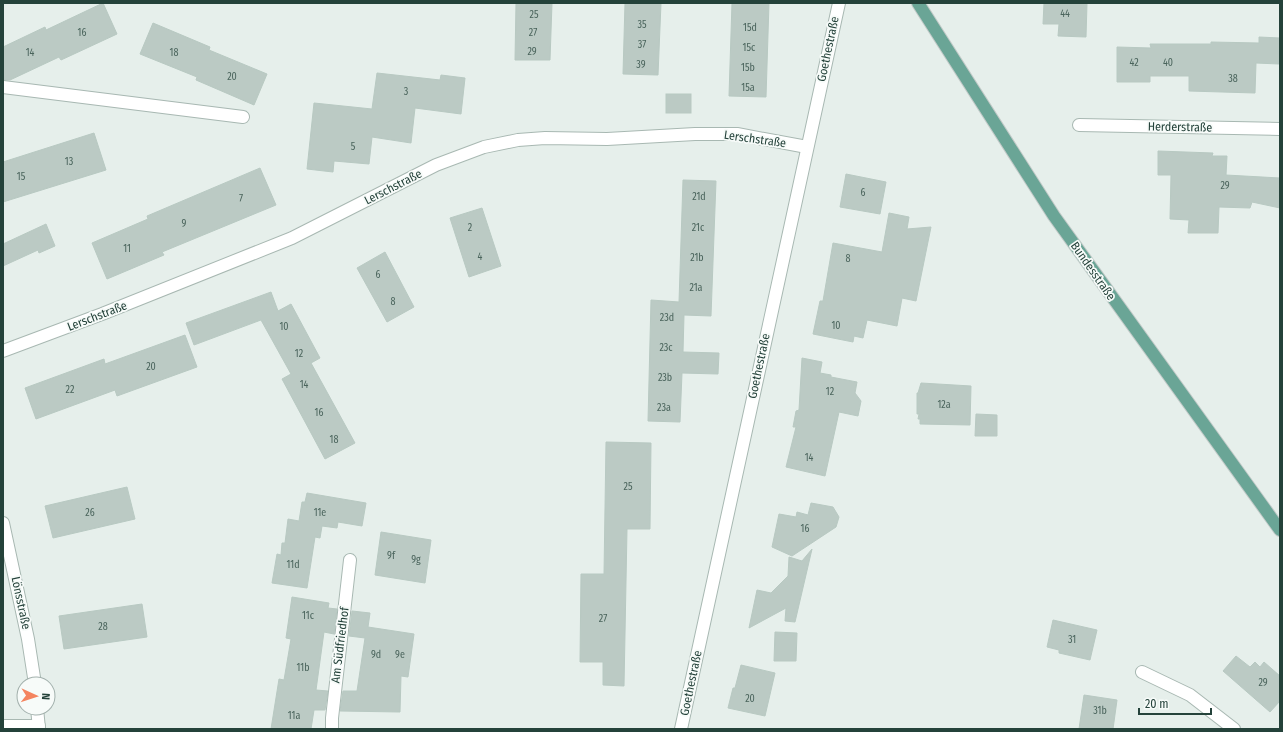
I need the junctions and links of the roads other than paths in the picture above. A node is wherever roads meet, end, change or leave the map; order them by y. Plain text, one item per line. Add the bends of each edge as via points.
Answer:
1 (839, 3) edge
2 (918, 3) edge
3 (3, 87) edge
4 (243, 117) dead end
5 (1079, 125) dead end
6 (1280, 129) edge
7 (807, 148) junction
8 (3, 351) edge
9 (3, 524) edge
10 (1280, 530) edge
11 (350, 560) dead end
12 (1142, 672) dead end
13 (34, 676) edge
14 (38, 716) edge
15 (3, 726) edge
16 (39, 728) edge
17 (332, 729) edge
18 (680, 729) edge
19 (1234, 729) edge

1 - 7 street, Goethestraße
2 - 10 main road, Bundesstraße via 1054,216
3 - 4 street
5 - 6 street, Herderstraße
7 - 8 street, Lerschstraße via 737,134 545,138 484,147 436,165 292,238
7 - 18 street, Goethestraße
9 - 13 street, Lönsstraße
11 - 17 street, Am Südfriedhof
12 - 19 street via 1190,695
14 - 16 street
15 - 16 street

